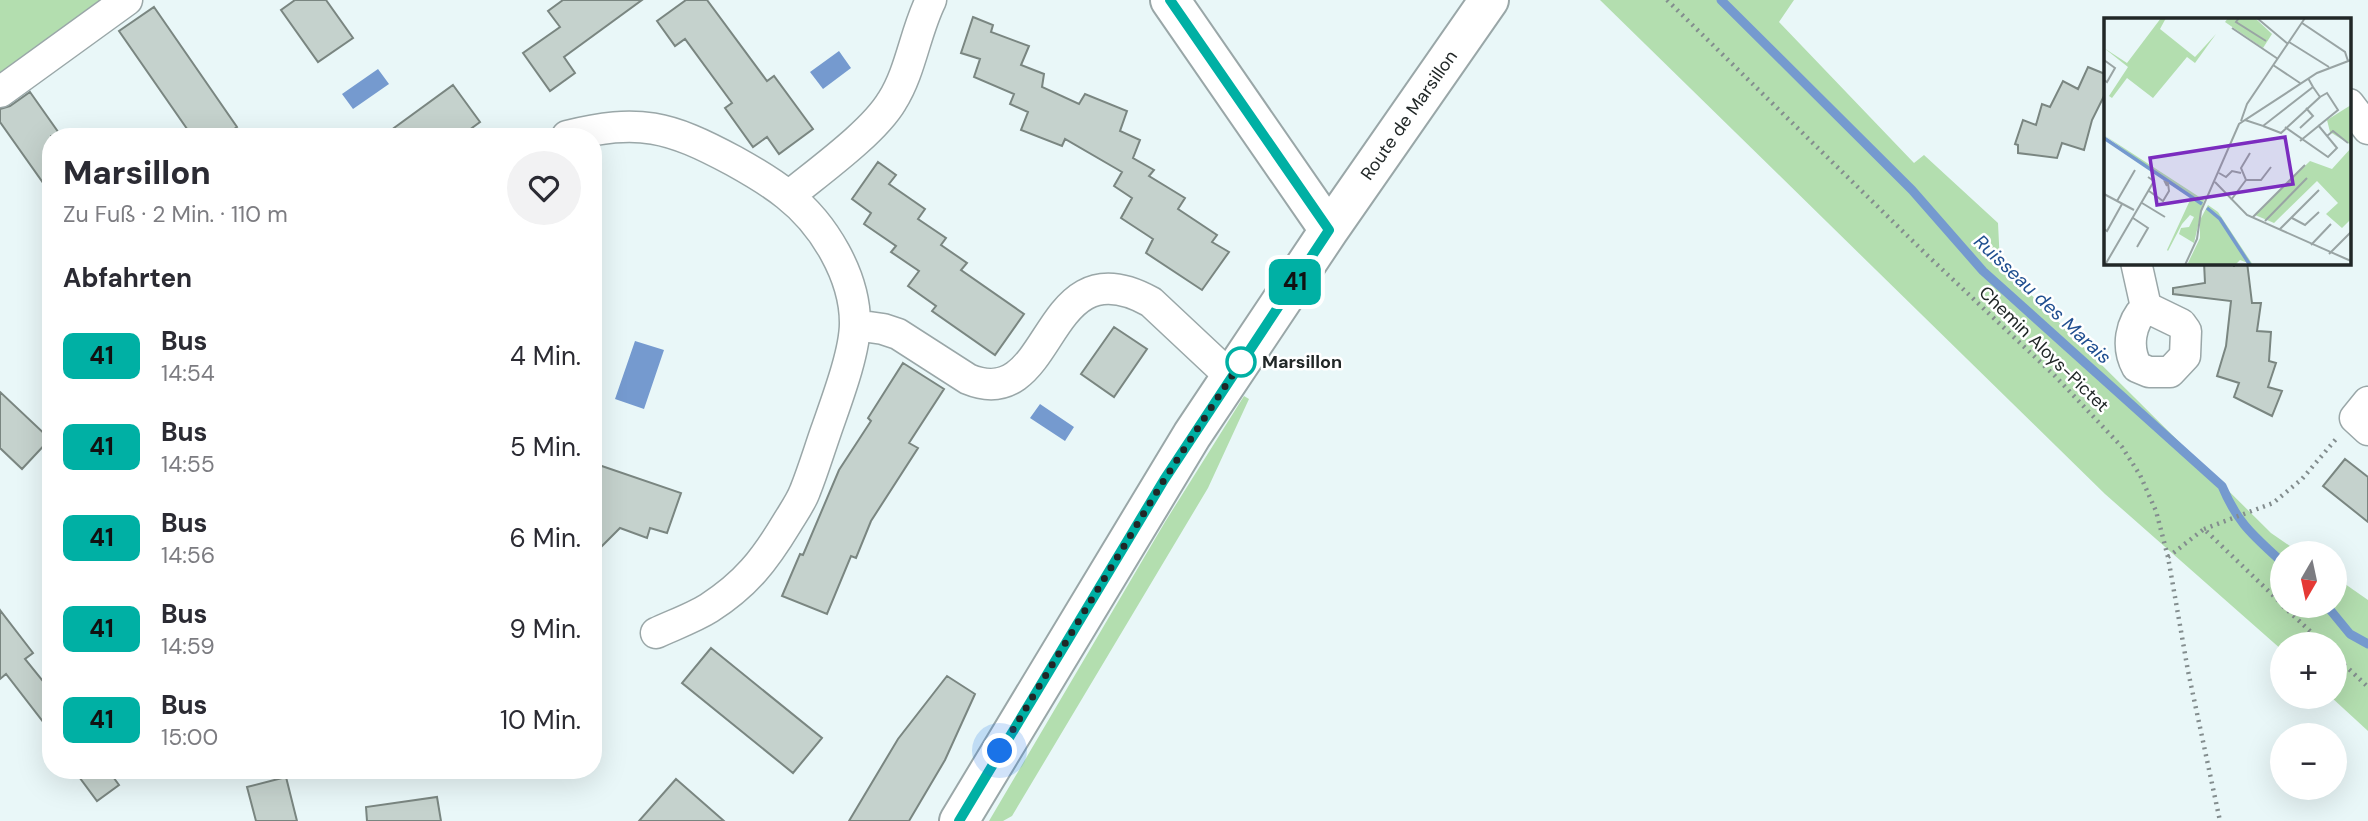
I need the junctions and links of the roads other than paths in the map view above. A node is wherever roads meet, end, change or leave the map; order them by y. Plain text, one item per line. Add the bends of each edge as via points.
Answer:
1 (127, 0) edge
2 (931, 0) edge
3 (1170, 0) edge
4 (1489, 0) edge
5 (0, 92) edge
6 (2350, 105) edge
7 (602, 128) edge
8 (2368, 129) edge
9 (789, 196) junction
10 (1329, 230) junction
11 (2136, 264) edge
12 (2146, 307) dead end
13 (855, 325) junction
14 (1231, 377) junction
15 (656, 633) dead end
16 (959, 821) edge

1 - 5 street
2 - 9 street via 892,101 850,146
3 - 10 street
4 - 10 street, Route de Marsillon
6 - 8 street
7 - 9 street via 624,125 681,135
9 - 13 street via 809,216 844,272
10 - 14 street, Route de Marsillon
11 - 12 street
13 - 14 street via 898,334 968,379 1003,383 1026,367 1076,300 1094,289 1121,289 1151,302
13 - 15 street via 834,408 804,493 776,542 759,567 737,587 707,609
14 - 16 street, Route de Marsillon

